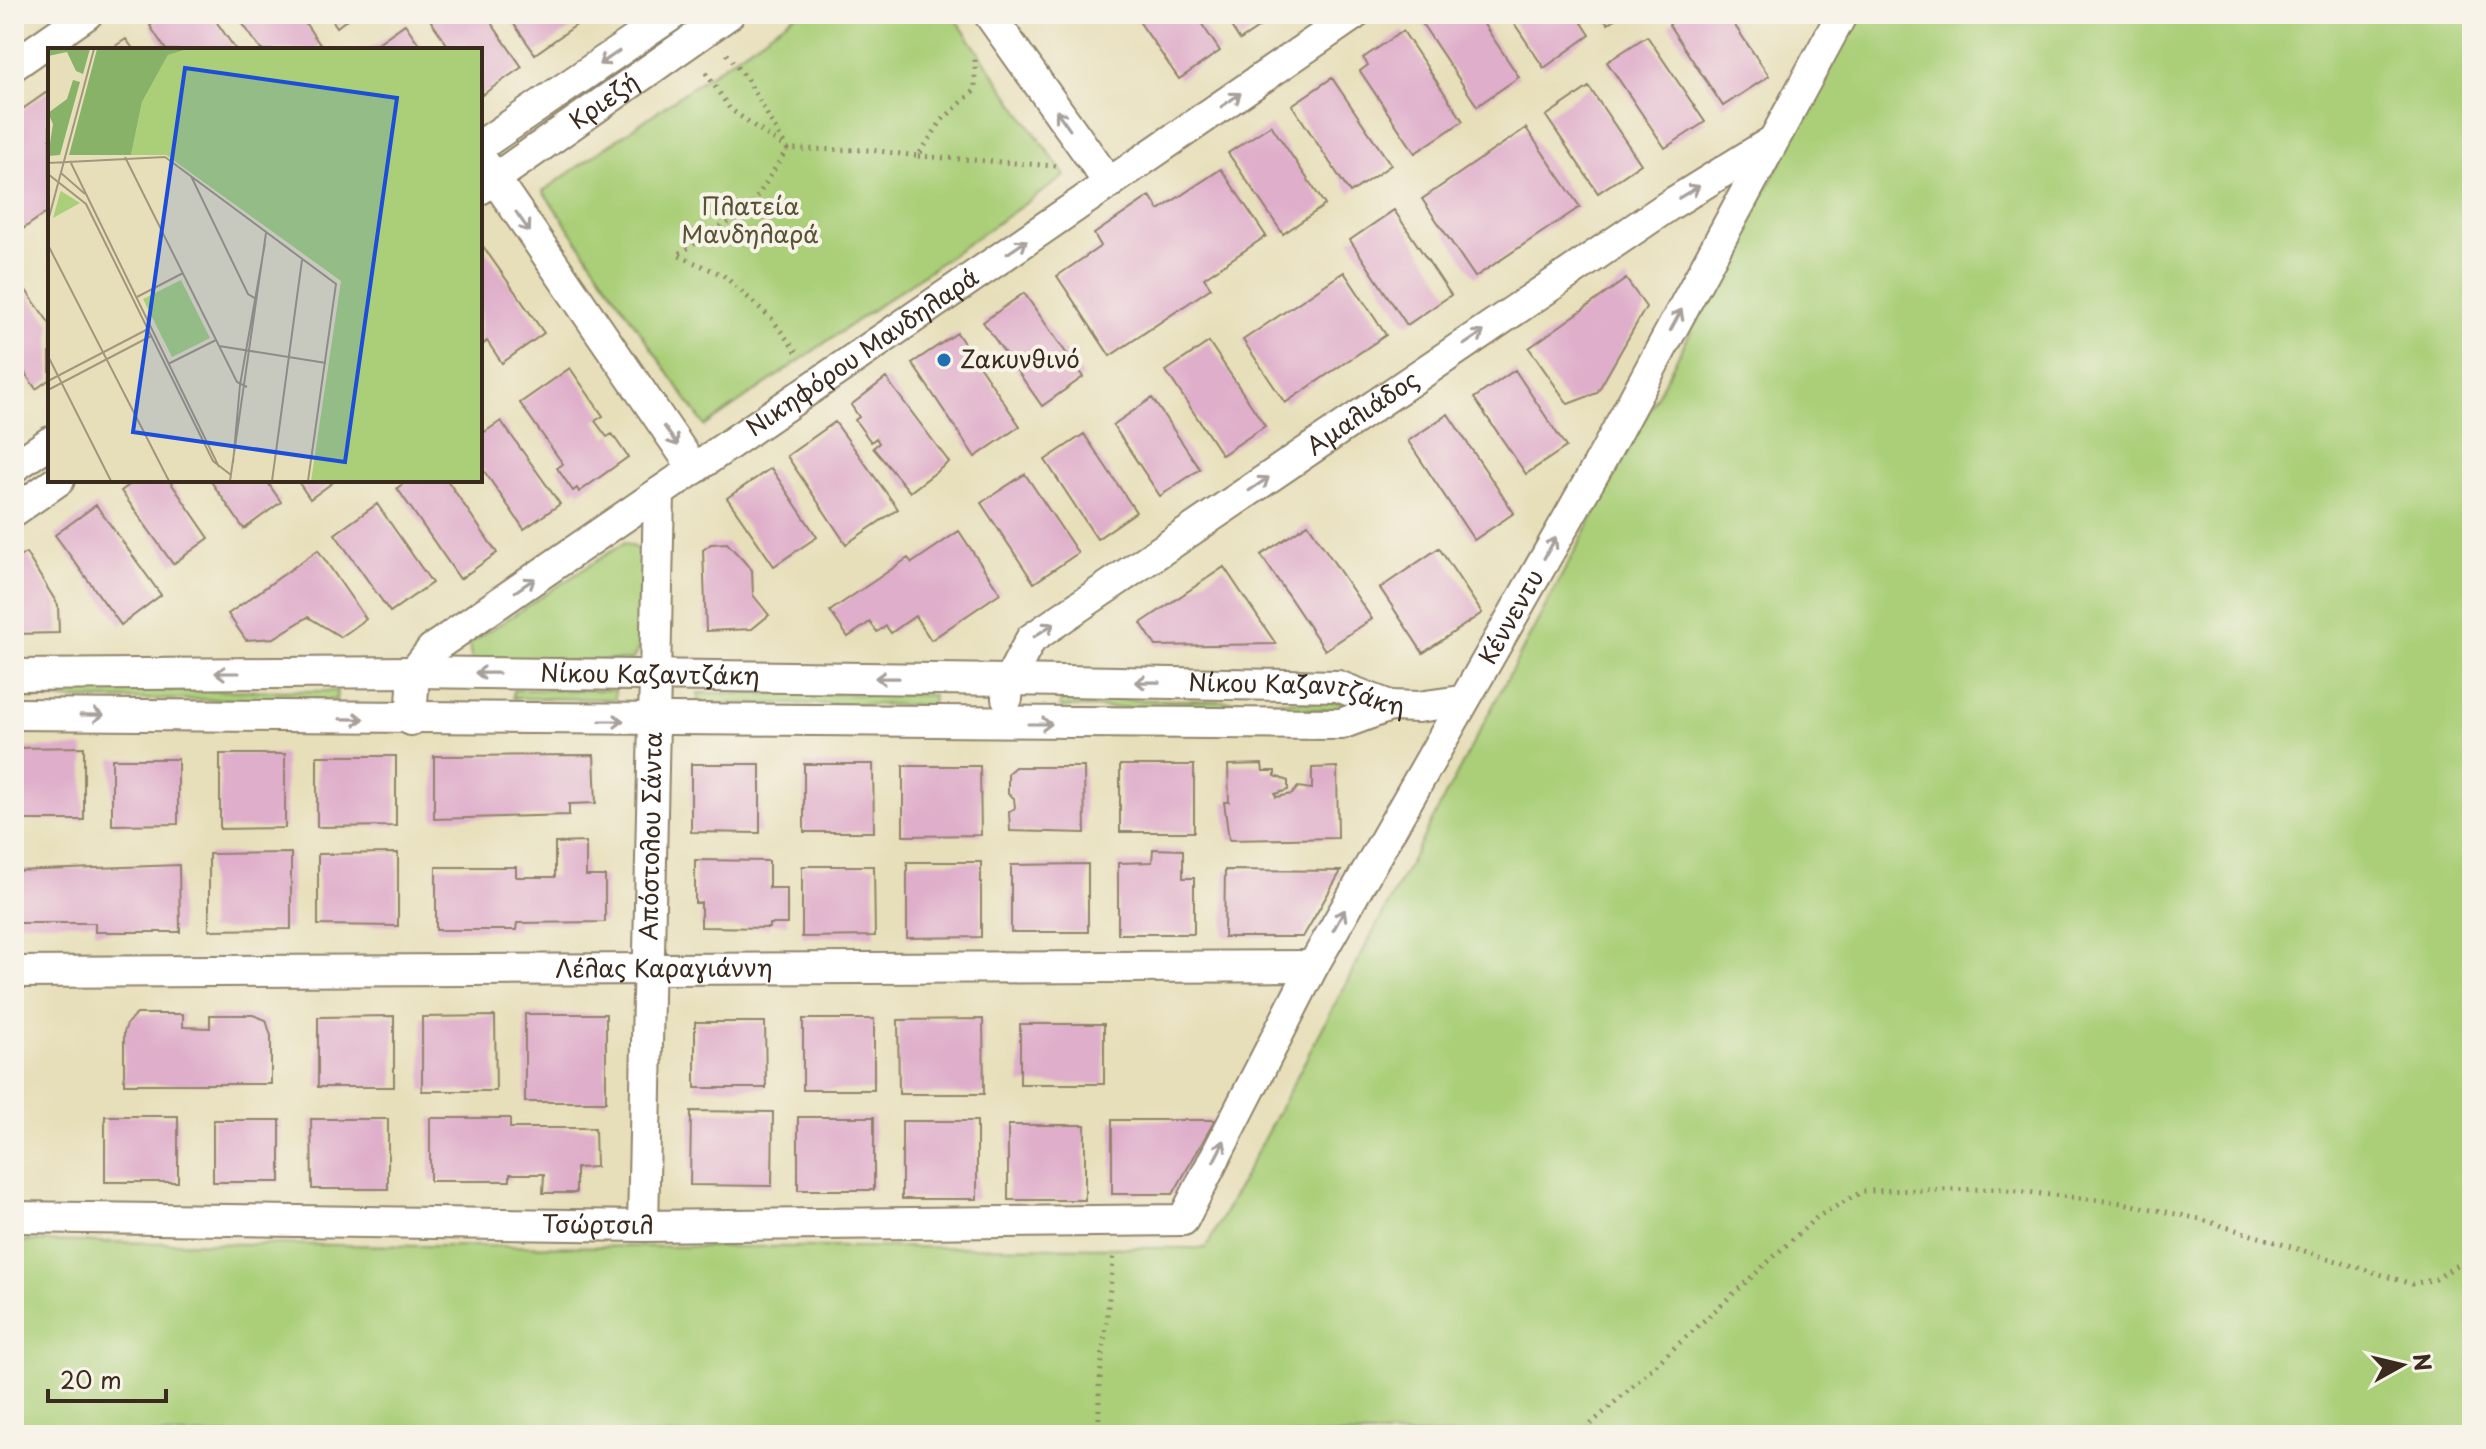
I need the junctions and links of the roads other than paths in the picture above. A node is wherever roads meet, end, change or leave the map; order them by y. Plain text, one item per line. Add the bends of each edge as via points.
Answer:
1 (87, 14) edge
2 (989, 14) edge
3 (1355, 14) edge
4 (1842, 14) edge
5 (659, 18) edge
6 (721, 25) edge
7 (674, 52) junction
8 (14, 65) edge
9 (1772, 141) junction
10 (482, 145) edge
11 (485, 175) edge
12 (1109, 183) junction
13 (48, 443) edge
14 (14, 467) edge
15 (694, 469) junction
16 (56, 482) edge
17 (659, 493) junction
18 (14, 511) edge
19 (414, 672) junction
20 (14, 675) edge
21 (657, 675) junction
22 (1009, 680) junction
23 (1461, 701) junction
24 (1390, 706) junction
25 (14, 714) edge
26 (411, 720) junction
27 (655, 721) junction
28 (1005, 724) junction
29 (1313, 966) junction
30 (651, 969) junction
31 (14, 972) edge
32 (14, 1217) edge
33 (1183, 1220) joint
34 (643, 1226) junction

1 - 8 street
12 -> 2 street
12 -> 3 street, Νικηφόρου Μανδηλαρά
4 - 9 street, Κέννεντυ
5 - 7 street
5 -> 10 street, Κριεζή
6 - 7 street, Κριεζή
7 - 11 street, Κριεζή
22 -> 9 street, Αμαλιάδος via 1031,639 1671,204
23 -> 9 street, Κέννεντυ via 1599,464
11 -> 15 street
15 -> 12 street, Νικηφόρου Μανδηλαρά
13 - 14 street
15 - 17 street, Νικηφόρου Μανδηλαρά
16 - 18 street
19 -> 17 street, Νικηφόρου Μανδηλαρά via 432,649
17 - 21 street, Απόστολου Σάντα
19 -> 20 street, Νίκου Καζαντζάκη
21 -> 19 street, Νίκου Καζαντζάκη
19 - 26 street
22 -> 21 street, Νίκου Καζαντζάκη
21 - 27 street, Απόστολου Σάντα
24 -> 22 street, Νίκου Καζαντζάκη via 1338,686
22 - 28 street, Αμαλιάδος
23 - 24 street
29 -> 23 street, Κέννεντυ
28 -> 24 street, Νίκου Καζαντζάκη via 1341,724
25 -> 26 street, Νίκου Καζαντζάκη
26 -> 27 street, Νίκου Καζαντζάκη
27 - 28 street, Νίκου Καζαντζάκη
27 - 30 street, Απόστολου Σάντα
29 - 30 street, Λέλας Καραγιάννη
33 -> 29 street, Κέννεντυ
30 - 31 street, Λέλας Καραγιάννη
30 - 34 street, Απόστολου Σάντα
32 - 34 street, Τσώρτσιλ
33 - 34 street, Τσώρτσιλ

